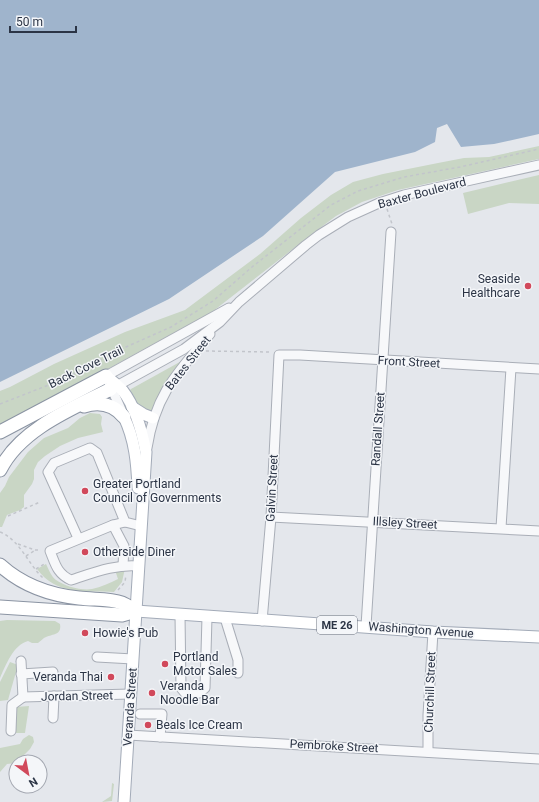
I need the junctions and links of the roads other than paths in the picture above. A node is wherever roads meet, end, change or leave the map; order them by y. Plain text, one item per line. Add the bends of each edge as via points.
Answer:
1 (539, 165) edge
2 (391, 228) road end
3 (239, 302) junction
4 (220, 322) junction
5 (279, 355) joint
6 (382, 360) junction
7 (511, 368) junction
8 (539, 369) edge
9 (106, 376) junction
10 (115, 387) junction
11 (128, 412) junction
12 (64, 413) junction
13 (153, 418) junction
14 (0, 432) edge
15 (146, 452) junction
16 (0, 470) edge
17 (271, 517) junction
18 (125, 522) junction
19 (372, 522) junction
20 (113, 525) junction
21 (140, 526) junction
22 (501, 528) junction
23 (539, 531) edge
24 (78, 538) junction
25 (124, 546) junction
26 (139, 547) junction
27 (0, 565) edge
28 (123, 566) junction
29 (138, 566) junction
30 (0, 607) edge
31 (136, 611) junction
32 (180, 615) junction
33 (207, 617) junction
34 (225, 618) junction
35 (262, 621) junction
36 (366, 626) junction
37 (432, 632) junction
38 (539, 637) edge
39 (97, 658) dead end
40 (133, 659) junction
41 (21, 661) dead end
42 (53, 672) dead end
43 (238, 673) dead end
44 (21, 674) junction
45 (130, 694) junction
46 (54, 696) junction
47 (23, 697) junction
48 (140, 714) dead end
49 (53, 718) dead end
50 (11, 731) dead end
51 (128, 735) junction
52 (160, 737) junction
53 (428, 752) junction
54 (539, 758) edge
55 (124, 802) edge

1 - 3 street, Baxter Boulevard via 404,195 362,210 319,235
2 - 6 street, Randall Street
3 - 4 street, Baxter Boulevard
3 - 9 street, Baxter Boulevard
4 - 10 street, Baxter Boulevard via 184,348
4 - 13 street, Bates Street via 173,378
5 - 6 street, Front Street
5 - 17 street, Galvin Street
6 - 7 street, Front Street
6 - 19 street, Randall Street
7 - 8 street, Front Street
7 - 22 street
9 - 10 main road, Bates Street
9 - 14 highway
10 - 11 main road, Bates Street via 123,391
10 - 12 highway
11 - 12 highway via 98,404
11 - 13 main road
11 - 15 main road, Bates Street via 143,436
11 - 21 main road, Bates Street via 135,450
12 - 16 highway via 28,436 16,447
13 - 15 street, Bates Street
15 - 21 main road, Bates Street
17 - 19 street, Illsley Street
17 - 35 street, Galvin Street
18 - 20 street
18 - 21 street
18 - 24 street via 98,453 90,448 54,463 48,472
19 - 22 street, Illsley Street
19 - 36 street, Randall Street
20 - 24 street
20 - 25 street
21 - 26 main road, Bates Street
22 - 23 street, Illsley Street
24 - 28 street via 50,551 59,573 65,577 70,580
25 - 26 street
25 - 28 street
26 - 29 main road, Bates Street
27 - 31 highway, ME 26 via 28,584 52,593 123,603
28 - 29 street
29 - 31 main road, Bates Street
30 - 31 highway, ME 26 via 122,615
31 - 32 main road, Washington Avenue / ME 26
31 - 40 main road, Veranda Street
32 - 33 main road, Washington Avenue / ME 26
32 - 33 street via 181,688 186,694 199,693 205,688
33 - 34 main road, Washington Avenue / ME 26
34 - 35 main road, Washington Avenue / ME 26
34 - 43 street via 238,660
35 - 36 main road, Washington Avenue / ME 26
36 - 37 main road, Washington Avenue / ME 26
37 - 38 main road, Washington Avenue / ME 26
37 - 53 street, Churchill Street
39 - 40 street
40 - 45 main road, Veranda Street
41 - 44 street
42 - 44 street
44 - 47 street
45 - 46 street, Jordan Street
45 - 51 main road, Veranda Street
46 - 47 street, Jordan Street
46 - 49 street
47 - 50 street via 12,705
48 - 52 street via 162,714
51 - 52 street, Pembroke Street
51 - 55 main road, Veranda Street
52 - 53 street, Pembroke Street
53 - 54 street, Pembroke Street

